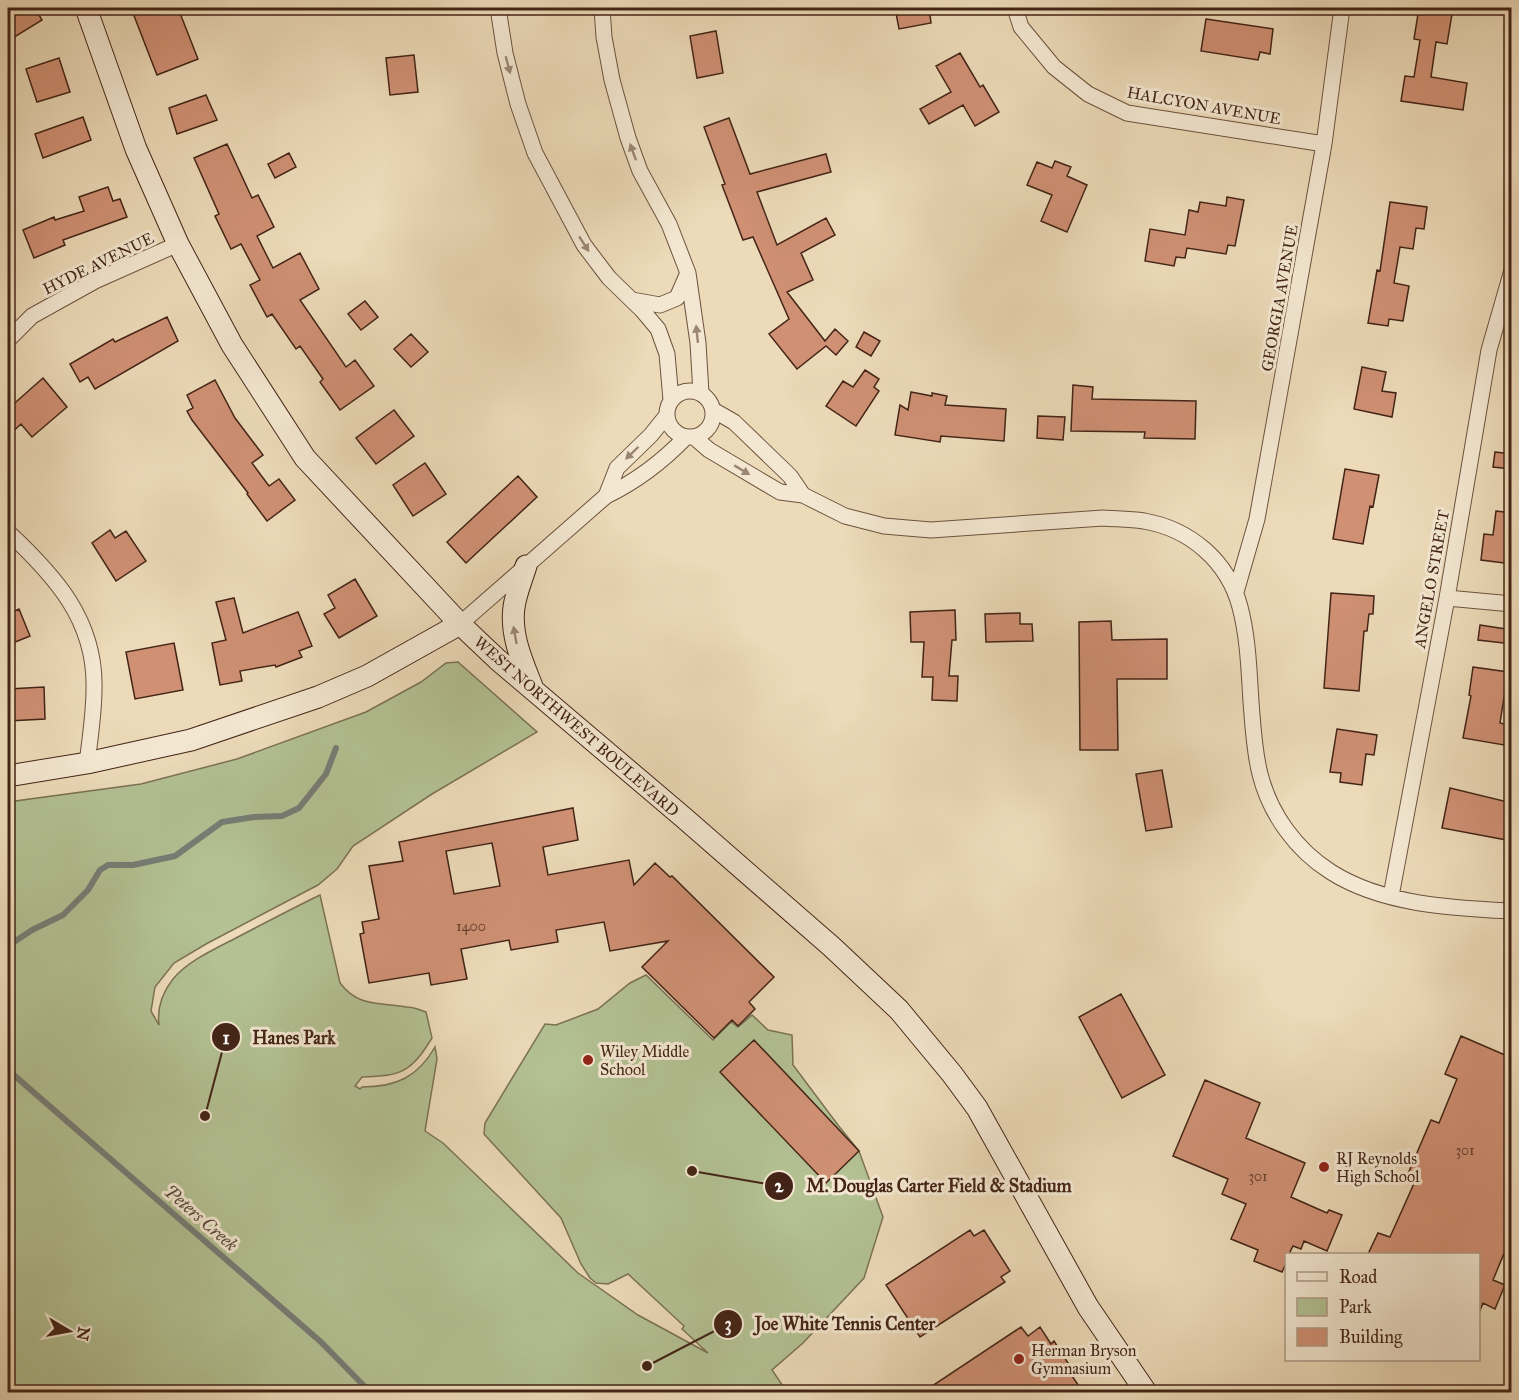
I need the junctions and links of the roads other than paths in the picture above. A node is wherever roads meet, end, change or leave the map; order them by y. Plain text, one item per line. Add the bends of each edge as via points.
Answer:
1 (86, 8) edge
2 (498, 8) edge
3 (602, 8) edge
4 (1015, 8) edge
5 (1342, 8) edge
6 (1324, 144) junction
7 (178, 244) junction
8 (1512, 270) edge
9 (688, 273) junction
10 (632, 300) junction
11 (8, 340) edge
12 (701, 393) junction
13 (671, 400) junction
14 (713, 410) junction
15 (667, 415) junction
16 (690, 437) junction
17 (802, 495) junction
18 (606, 496) junction
19 (8, 532) edge
20 (526, 566) junction
21 (1236, 592) junction
22 (1447, 598) junction
23 (1512, 604) edge
24 (460, 624) junction
25 (533, 690) junction
26 (87, 763) junction
27 (8, 776) edge
28 (1391, 896) junction
29 (1512, 911) edge
30 (1146, 1392) edge

1 - 7 main road, WEST NORTHWEST BOULEVARD via 136,149
2 -> 10 street via 518,104 539,161 584,245
9 -> 3 street via 628,138 612,80
4 - 6 street, HALCYON AVENUE via 1021,27 1054,67 1088,94 1127,113
5 - 6 street, GEORGIA AVENUE
6 - 21 street, GEORGIA AVENUE via 1257,519
7 - 11 street, HYDE AVENUE via 95,281 32,316
7 - 24 main road, WEST NORTHWEST BOULEVARD via 232,345 305,458
8 - 22 street, ANGELO STREET via 1489,350
9 - 10 street via 677,298 660,305
12 -> 9 street
10 - 13 street via 658,329 667,354
12 - 13 street via 682,392
12 - 14 street
13 - 15 street
14 - 16 street via 707,430
14 - 17 street via 734,422 790,476
15 - 16 street via 672,429
15 -> 18 street via 617,468
16 -> 17 street via 780,492
16 - 18 street via 633,483
17 - 21 street via 844,516 907,529 1103,518 1146,521 1197,543 1222,566
18 - 20 street
19 - 26 street via 43,565 62,590 78,615 90,649 94,687
20 - 24 street
25 -> 20 main road via 513,626
21 - 28 street via 1244,626 1257,759 1274,811 1298,844 1321,865 1357,885
22 - 23 street
22 - 28 street, ANGELO STREET
24 - 25 main road, WEST NORTHWEST BOULEVARD
24 - 26 main road via 367,676 318,697 190,740
25 - 30 main road, WEST NORTHWEST BOULEVARD via 832,947 899,1010 977,1108 1088,1307
26 - 27 main road
28 - 29 street

